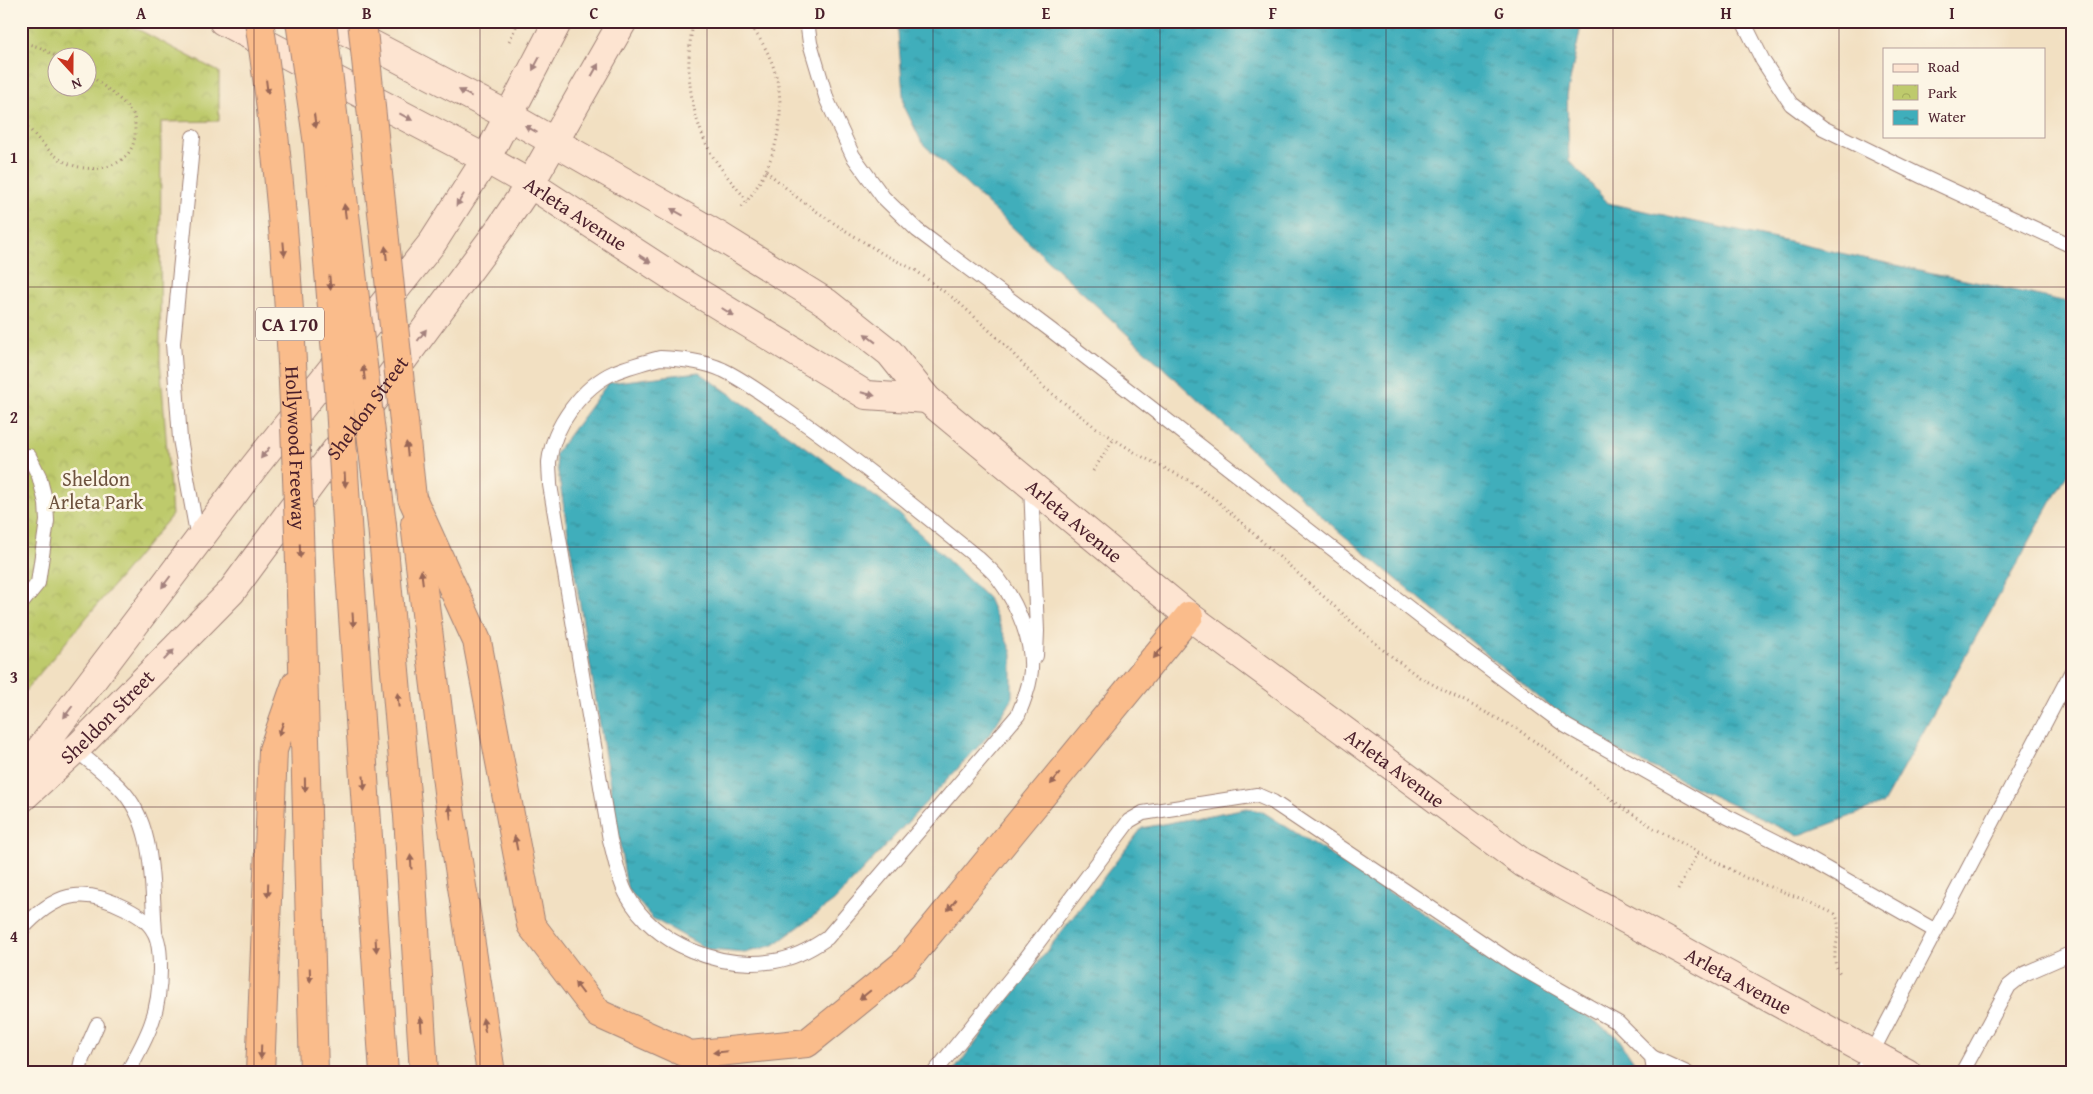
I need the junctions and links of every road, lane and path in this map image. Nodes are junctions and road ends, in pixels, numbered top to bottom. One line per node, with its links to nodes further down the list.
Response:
1 (223, 21): 22 (main road, Arleta Avenue, one-way to 22)
2 (259, 21): 37 (highway, Hollywood Freeway / CA 170, one-way to 37, bridge)
3 (300, 21): 57 (highway, one-way to 57, bridge)
4 (322, 21): 58 (highway, one-way to 4, bridge)
5 (327, 21): 18 (main road, Arleta Avenue, one-way to 5)
6 (362, 21): 33 (highway, one-way to 6, bridge)
7 (519, 21): 14 (path)
8 (558, 21): 18 (main road, Sheldon Street, one-way to 18)
9 (623, 21): 21 (main road, Sheldon Street, one-way to 9)
10 (694, 21): 25 (path)
11 (746, 21): 23 (path)
12 (807, 21): 46 (lane)
13 (1743, 21): 27 (lane)
14 (508, 41)
15 (21, 42): 16 (path)
16 (48, 52)
17 (98, 82): 19 (path)
18 (509, 116): 21 (main road, Arleta Avenue, one-way to 18); 22 (main road, Sheldon Street)
19 (21, 120)
20 (193, 137): 34 (lane)
21 (554, 142): 24 (main road, Sheldon Street); 28 (main road, Arleta Avenue, one-way to 21)
22 (486, 159): 24 (main road, Arleta Avenue); 34 (main road, Sheldon Street, one-way to 34)
23 (766, 171): 25 (path); 29 (path)
24 (530, 184): 28 (main road, Arleta Avenue, one-way to 28); 40 (main road, Sheldon Street, one-way to 24)
25 (747, 200): 26 (path)
26 (742, 207)
27 (2072, 246)
28 (927, 399): 32 (main road, Arleta Avenue)
29 (1113, 440): 31 (path); 43 (path)
30 (29, 456): 35 (lane)
31 (1093, 471)
32 (1031, 485): 36 (main road, Arleta Avenue); 39 (lane)
33 (412, 498): 36 (highway, one-way to 33); 59 (highway, one-way to 33)
34 (198, 540): 41 (main road, Sheldon Street, one-way to 41)
35 (21, 604)
36 (1189, 616): 52 (main road, Arleta Avenue)
37 (302, 666): 55 (highway, one-way to 55); 56 (highway, Hollywood Freeway, one-way to 56)
38 (2072, 671): 46 (lane)
39 (1031, 676): 39 (lane)
40 (75, 749): 42 (main road, Sheldon Street); 47 (lane)
41 (21, 777)
42 (21, 799)
43 (1698, 853): 44 (path); 49 (path)
44 (1678, 889)
45 (21, 930): 47 (lane)
46 (1934, 930): 52 (lane)
47 (154, 932): 54 (lane)
48 (2072, 953): 64 (lane)
49 (1840, 973)
50 (97, 1025): 53 (lane)
51 (1652, 1057): 60 (lane); 61 (lane); 62 (lane)
52 (1865, 1063): 63 (main road, Arleta Avenue)
53 (79, 1073)
54 (128, 1073)
55 (260, 1073)
56 (314, 1073)
57 (384, 1073)
58 (424, 1073)
59 (491, 1073)
60 (934, 1073)
61 (1654, 1073)
62 (1687, 1073)
63 (1906, 1073)
64 (1962, 1073)

